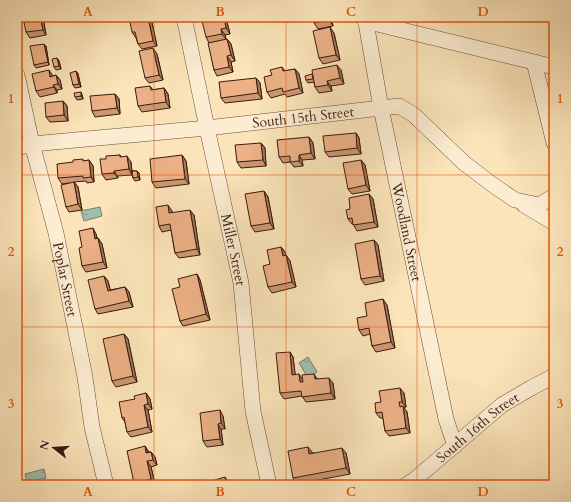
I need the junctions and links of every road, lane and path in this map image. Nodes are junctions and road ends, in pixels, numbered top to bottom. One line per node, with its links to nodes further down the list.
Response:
1 (184, 17): 7 (street, Miller Street)
2 (365, 19): 3 (street); 6 (street, Woodland Street)
3 (534, 62): 4 (street); 8 (street)
4 (554, 67)
5 (17, 75): 9 (street, Poplar Street)
6 (381, 108): 7 (street, South 15th Street); 12 (street, South 15th Street); 15 (street, Woodland Street)
7 (207, 128): 9 (street, South 15th Street); 17 (street, Miller Street)
8 (554, 140)
9 (32, 144): 10 (street, South 15th Street); 16 (street, Poplar Street)
10 (17, 148)
11 (554, 196): 12 (street, South 15th Street)
12 (515, 200): 13 (street)
13 (554, 223)
14 (554, 376): 15 (street, South 16th Street)
15 (455, 446): 18 (street, South 16th Street)
16 (106, 485)
17 (269, 485)
18 (406, 485)

